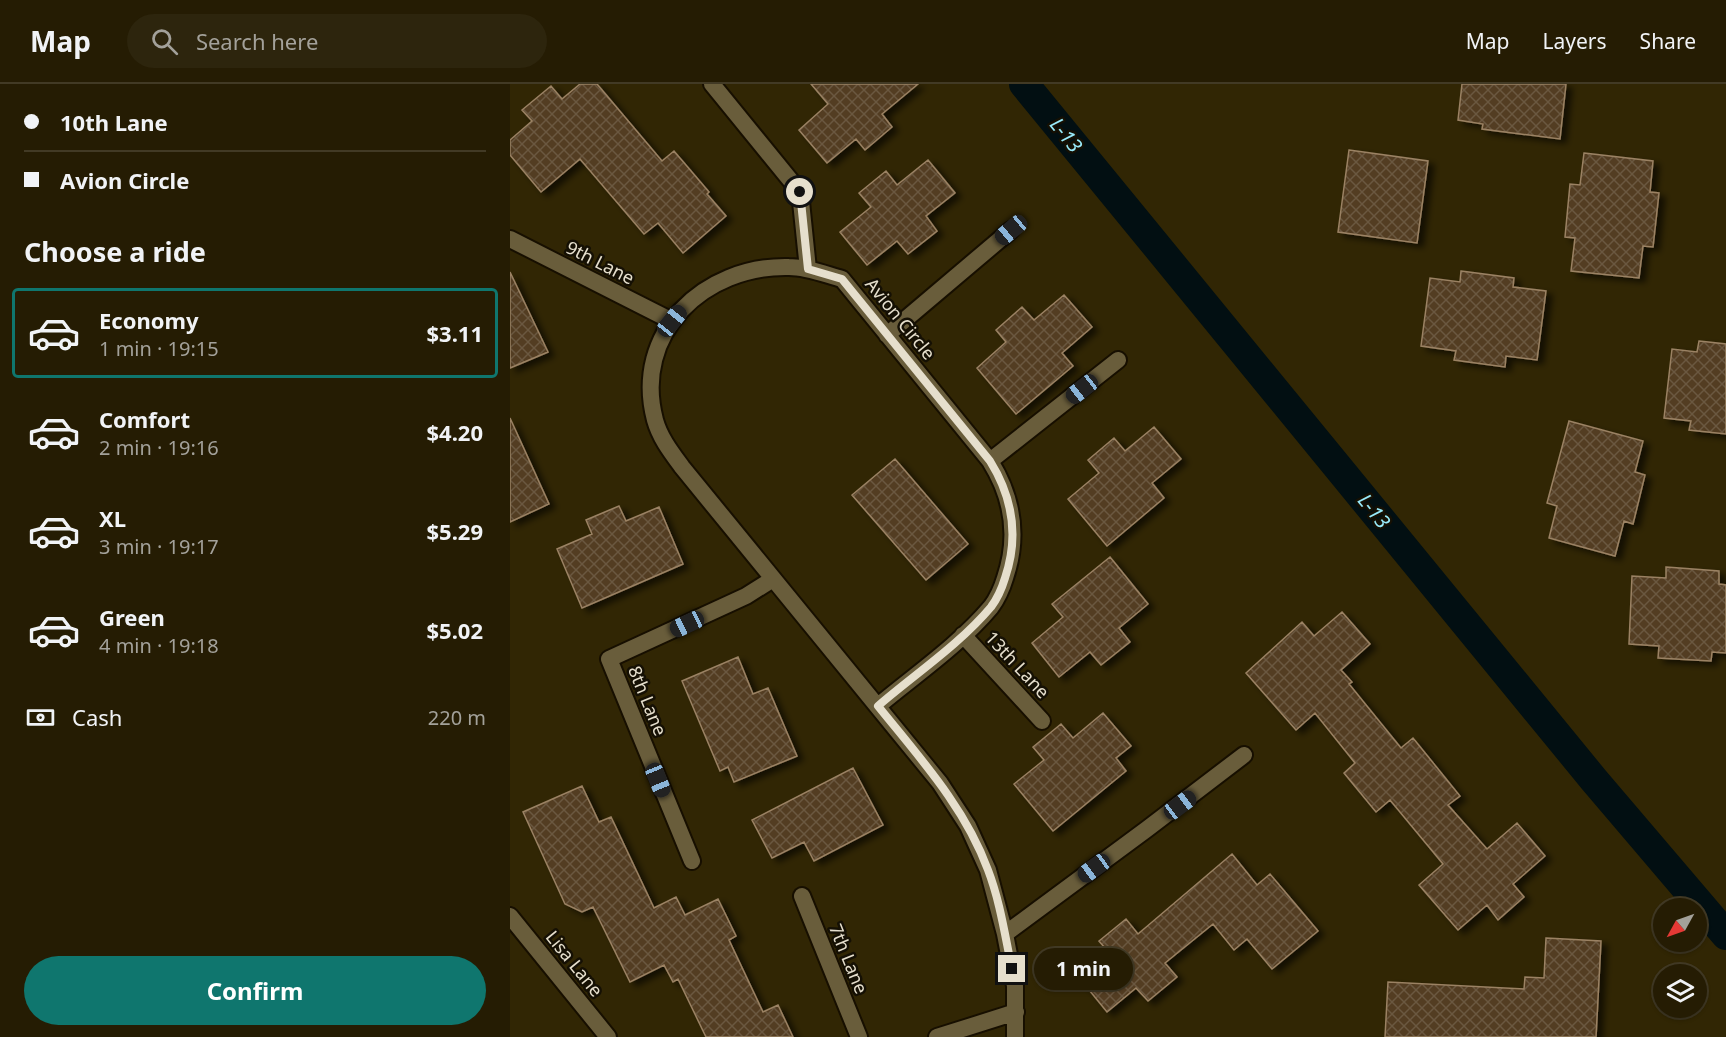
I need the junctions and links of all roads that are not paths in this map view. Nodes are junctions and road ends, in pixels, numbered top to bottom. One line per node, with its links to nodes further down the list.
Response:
1 (712, 84): 4 (street)
2 (1011, 230): 6 (street)
3 (510, 239): 5 (street, 9th Lane)
4 (808, 269): 5 (street, Avion Circle); 6 (street, Avion Circle)
5 (672, 321): 9 (street, Avion Circle)
6 (887, 335): 8 (street, Avion Circle)
7 (1118, 360): 8 (street)
8 (990, 461): 10 (street, Avion Circle)
9 (773, 579): 11 (street, Avion Circle); 14 (street, 8th Lane)
10 (963, 635): 11 (street, Avion Circle); 12 (street, 13th Lane)
11 (878, 706): 17 (street, Avion Circle)
12 (1042, 721)
13 (1244, 756): 17 (street)
14 (692, 861)
15 (802, 896): 20 (street, 7th Lane)
16 (510, 916): 19 (street, Lisa Lane)
17 (1005, 934): 18 (street, Avion Circle)
18 (1016, 1012): 21 (street); 22 (street, Avion Circle)
19 (608, 1037)
20 (859, 1037)
21 (937, 1037)
22 (1015, 1037)

